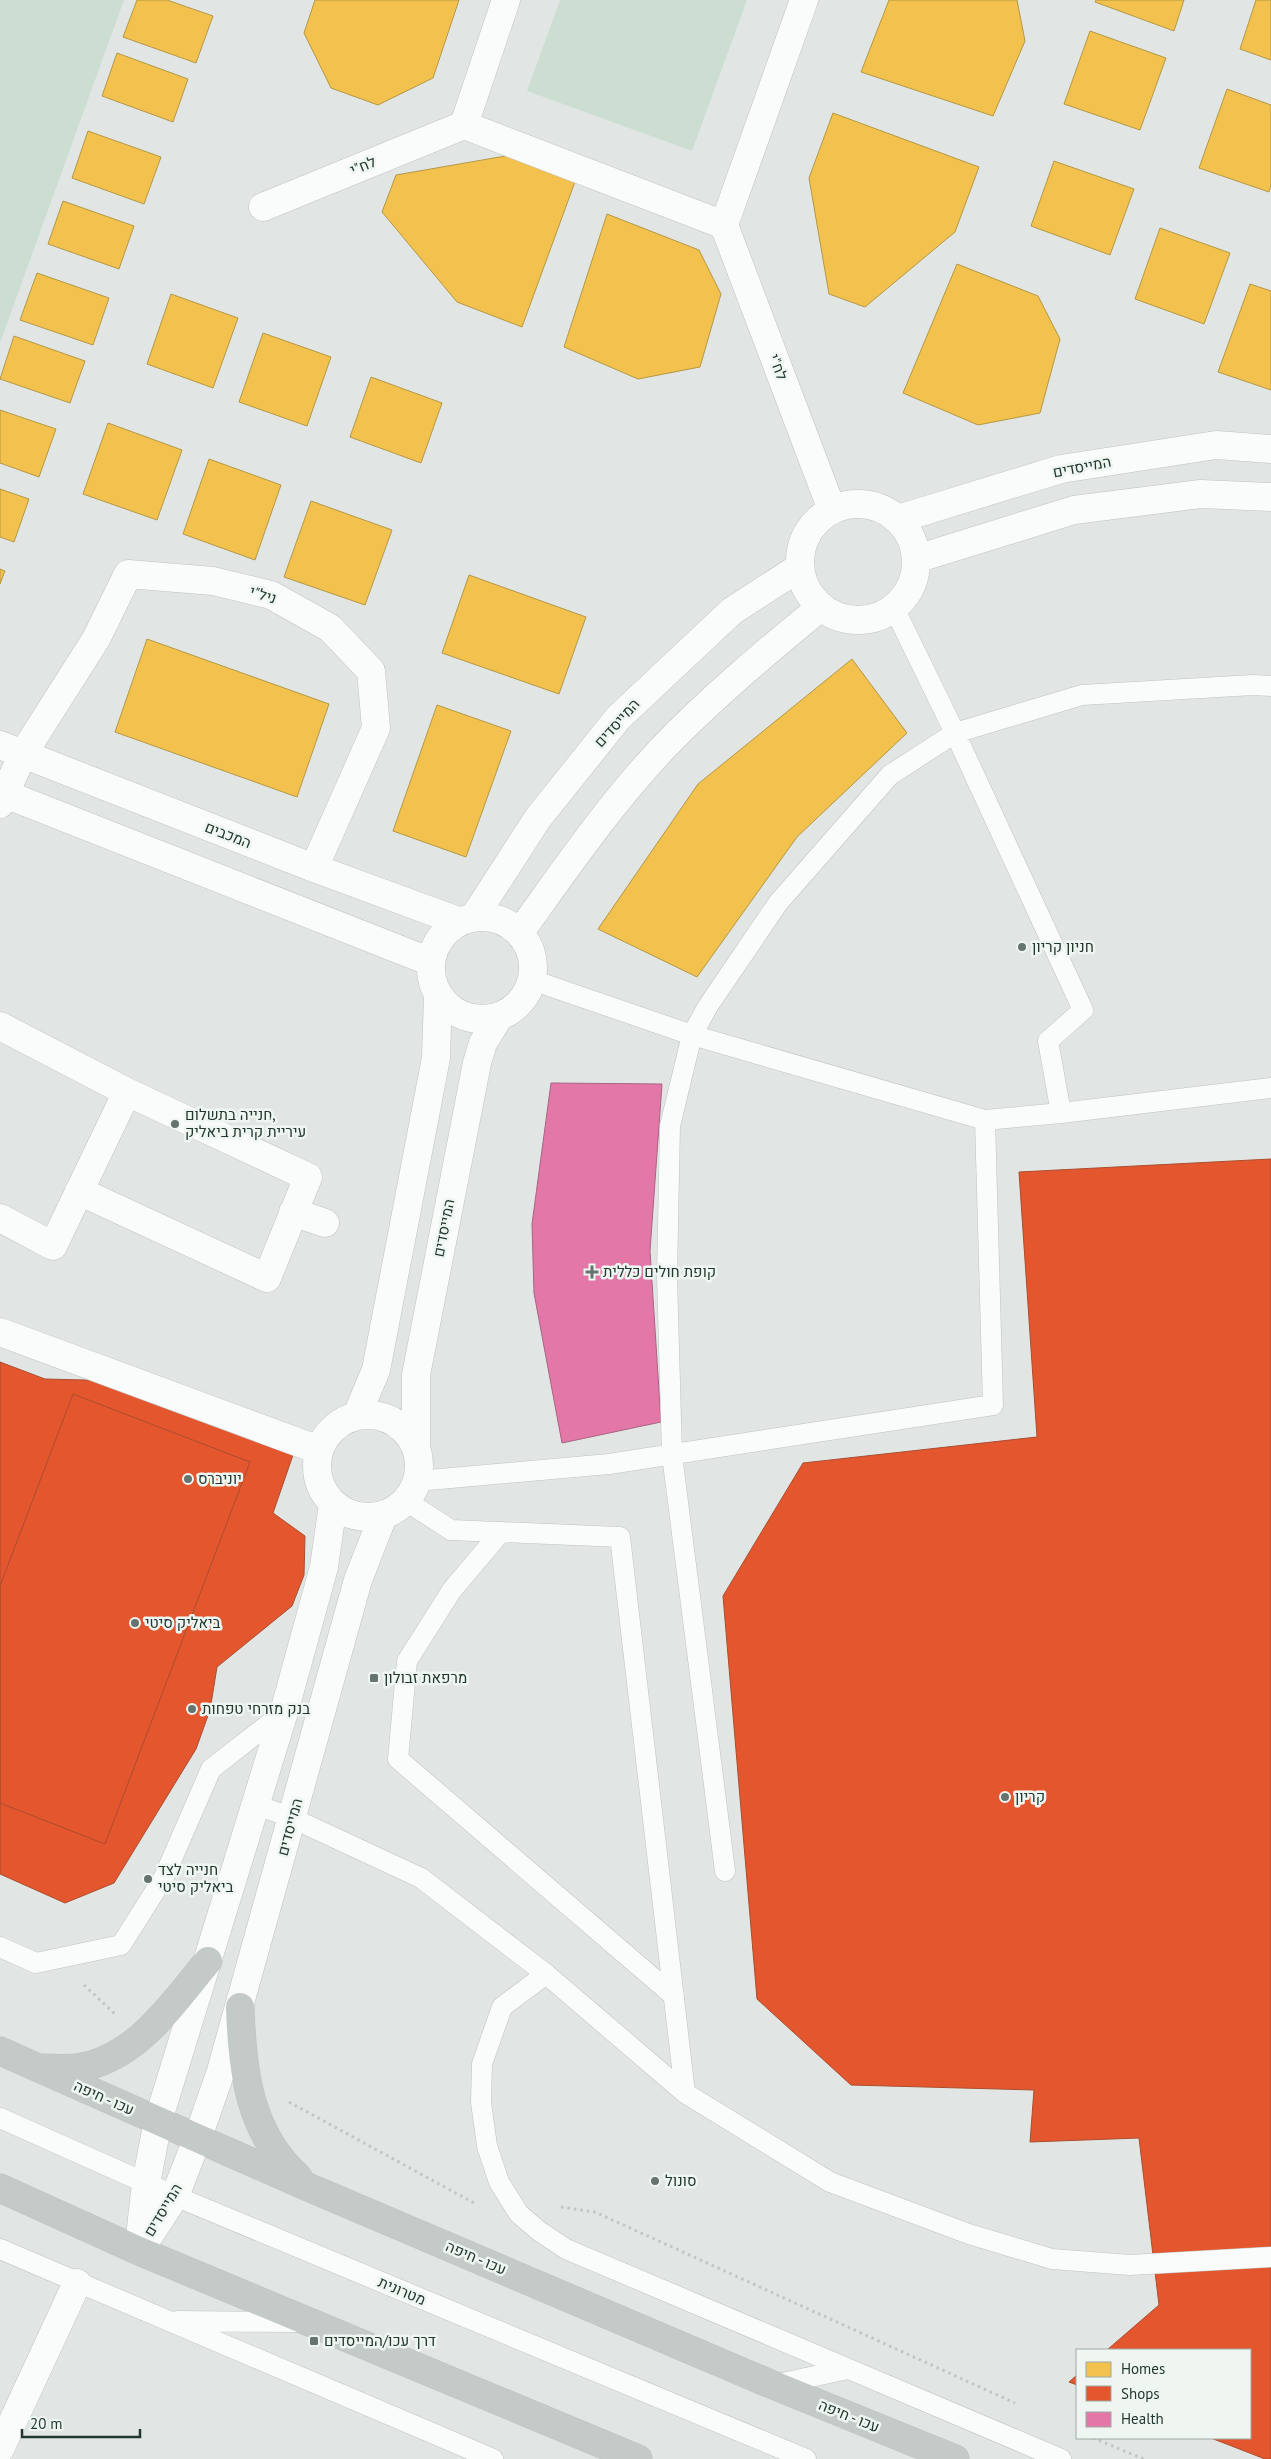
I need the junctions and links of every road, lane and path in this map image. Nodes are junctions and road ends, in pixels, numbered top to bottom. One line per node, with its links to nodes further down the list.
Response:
1 (506, 0): 3 (street)
2 (804, 0): 5 (street)
3 (464, 125): 4 (street, לח"י); 5 (street)
4 (263, 207)
5 (724, 225): 8 (street, לח"י)
6 (1271, 449): 9 (street, המייסדים)
7 (1271, 497): 10 (street)
8 (832, 510): 9 (street); 11 (street)
9 (898, 519): 10 (street)
10 (916, 559): 13 (street)
11 (800, 567): 12 (street); 19 (street, המייסדים)
12 (821, 607): 13 (street); 20 (street)
13 (894, 608): 15 (lane)
14 (1271, 686): 15 (lane)
15 (955, 733): 26 (lane); 29 (lane)
16 (11, 749): 17 (street); 18 (street, המכבים); 18 (street, ניל"י)
17 (1, 797): 21 (street)
18 (314, 868): 19 (street, המכבים)
19 (466, 919): 20 (street); 21 (street)
20 (520, 932): 22 (street)
21 (430, 962): 23 (street)
22 (532, 980): 24 (street); 26 (lane)
23 (438, 995): 24 (street); 36 (street)
24 (499, 1017): 37 (street, המייסדים)
25 (0, 1026): 28 (street)
26 (692, 1035): 30 (lane); 39 (lane)
27 (1271, 1088): 29 (lane)
28 (127, 1092): 31 (street); 32 (street)
29 (1061, 1113): 30 (lane)
30 (985, 1120): 39 (lane)
31 (79, 1190): 32 (street); 33 (street)
32 (293, 1212): 34 (street)
33 (0, 1218)
34 (325, 1224)
35 (0, 1332): 38 (street)
36 (357, 1415): 37 (street); 38 (street)
37 (416, 1446): 40 (street)
38 (319, 1450): 41 (street)
39 (672, 1455): 40 (lane); 47 (lane)
40 (412, 1491): 42 (street); 43 (lane)
41 (333, 1504): 42 (street); 44 (street, המייסדים)
42 (382, 1516): 46 (street, המייסדים)
43 (501, 1532): 51 (lane); 51 (lane)
44 (284, 1712): 45 (street, המייסדים); 48 (lane)
45 (257, 1805): 46 (lane); 49 (street, המייסדים)
46 (292, 1818): 50 (lane); 52 (street, המייסדים)
47 (724, 1871)
48 (0, 1947)
49 (208, 1961): 54 (highway); 57 (street, המייסדים)
50 (546, 1974): 55 (lane); 69 (lane)
51 (674, 1996): 55 (lane)
52 (240, 2007): 58 (street, המייסדים); 60 (highway)
53 (0, 2051): 54 (highway, עכו - חיפה)
54 (36, 2068): 57 (highway, עכו - חיפה)
55 (685, 2093): 65 (lane)
56 (0, 2118): 59 (lane, מטרונית)
57 (158, 2121): 58 (highway, עכו - חיפה); 59 (street, המייסדים)
58 (198, 2138): 60 (highway, עכו - חיפה); 62 (street, המייסדים)
59 (146, 2183): 62 (lane, מטרונית); 64 (street, המייסדים)
60 (308, 2187): 70 (highway, עכו - חיפה)
61 (0, 2188): 64 (highway)
62 (175, 2196): 64 (street, המייסדים); 75 (lane, מטרונית)
63 (0, 2249): 66 (lane)
64 (138, 2250): 68 (highway)
65 (1271, 2257)
66 (78, 2283): 67 (lane); 72 (street)
67 (168, 2321): 68 (lane); 73 (lane)
68 (310, 2322): 74 (highway)
69 (848, 2370): 70 (lane); 77 (lane)
70 (774, 2385): 76 (highway, עכו - חיפה)
71 (1095, 2439): 78 (path)
72 (0, 2449)
73 (492, 2459)
74 (638, 2459)
75 (806, 2459)
76 (955, 2459)
77 (1061, 2459)
78 (1144, 2459)

